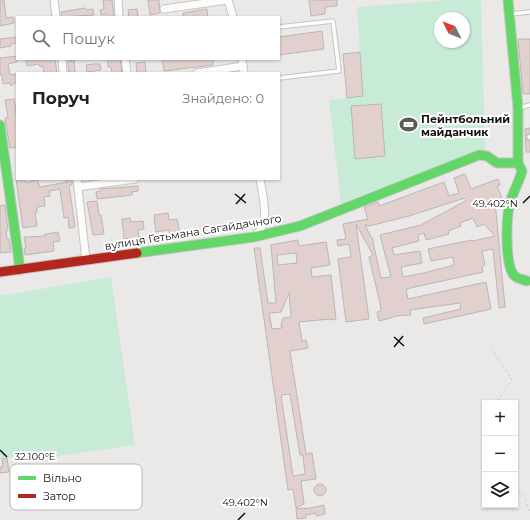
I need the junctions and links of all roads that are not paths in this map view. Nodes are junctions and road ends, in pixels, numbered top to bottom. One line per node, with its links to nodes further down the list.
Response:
1 (54, 0): 8 (street)
2 (118, 0): 9 (street)
3 (227, 0): 5 (street); 10 (street)
4 (508, 0): 7 (street)
5 (164, 9)
6 (530, 12): 7 (lane)
7 (510, 14): 20 (street)
8 (56, 16)
9 (119, 16)
10 (233, 16)
11 (280, 28): 18 (lane)
12 (62, 60): 15 (street)
13 (125, 60): 16 (street)
14 (243, 66): 17 (street)
15 (64, 72)
16 (127, 72)
17 (204, 72)
18 (280, 78)
19 (530, 105): 20 (lane)
20 (518, 108): 23 (street)
21 (0, 125): 22 (street)
22 (1, 138): 30 (street)
23 (522, 168): 28 (street, вулиця Гетьмана Сагайдачного); 32 (street)
24 (77, 180): 27 (street)
25 (128, 180): 27 (street)
26 (260, 180): 28 (street)
27 (78, 187): 29 (street)
28 (254, 237): 29 (street, вулиця Гетьмана Сагайдачного)
29 (86, 260): 30 (street, вулиця Гетьмана Сагайдачного)
30 (19, 270): 31 (street, вулиця Гетьмана Сагайдачного)
31 (0, 272)
32 (528, 281)

